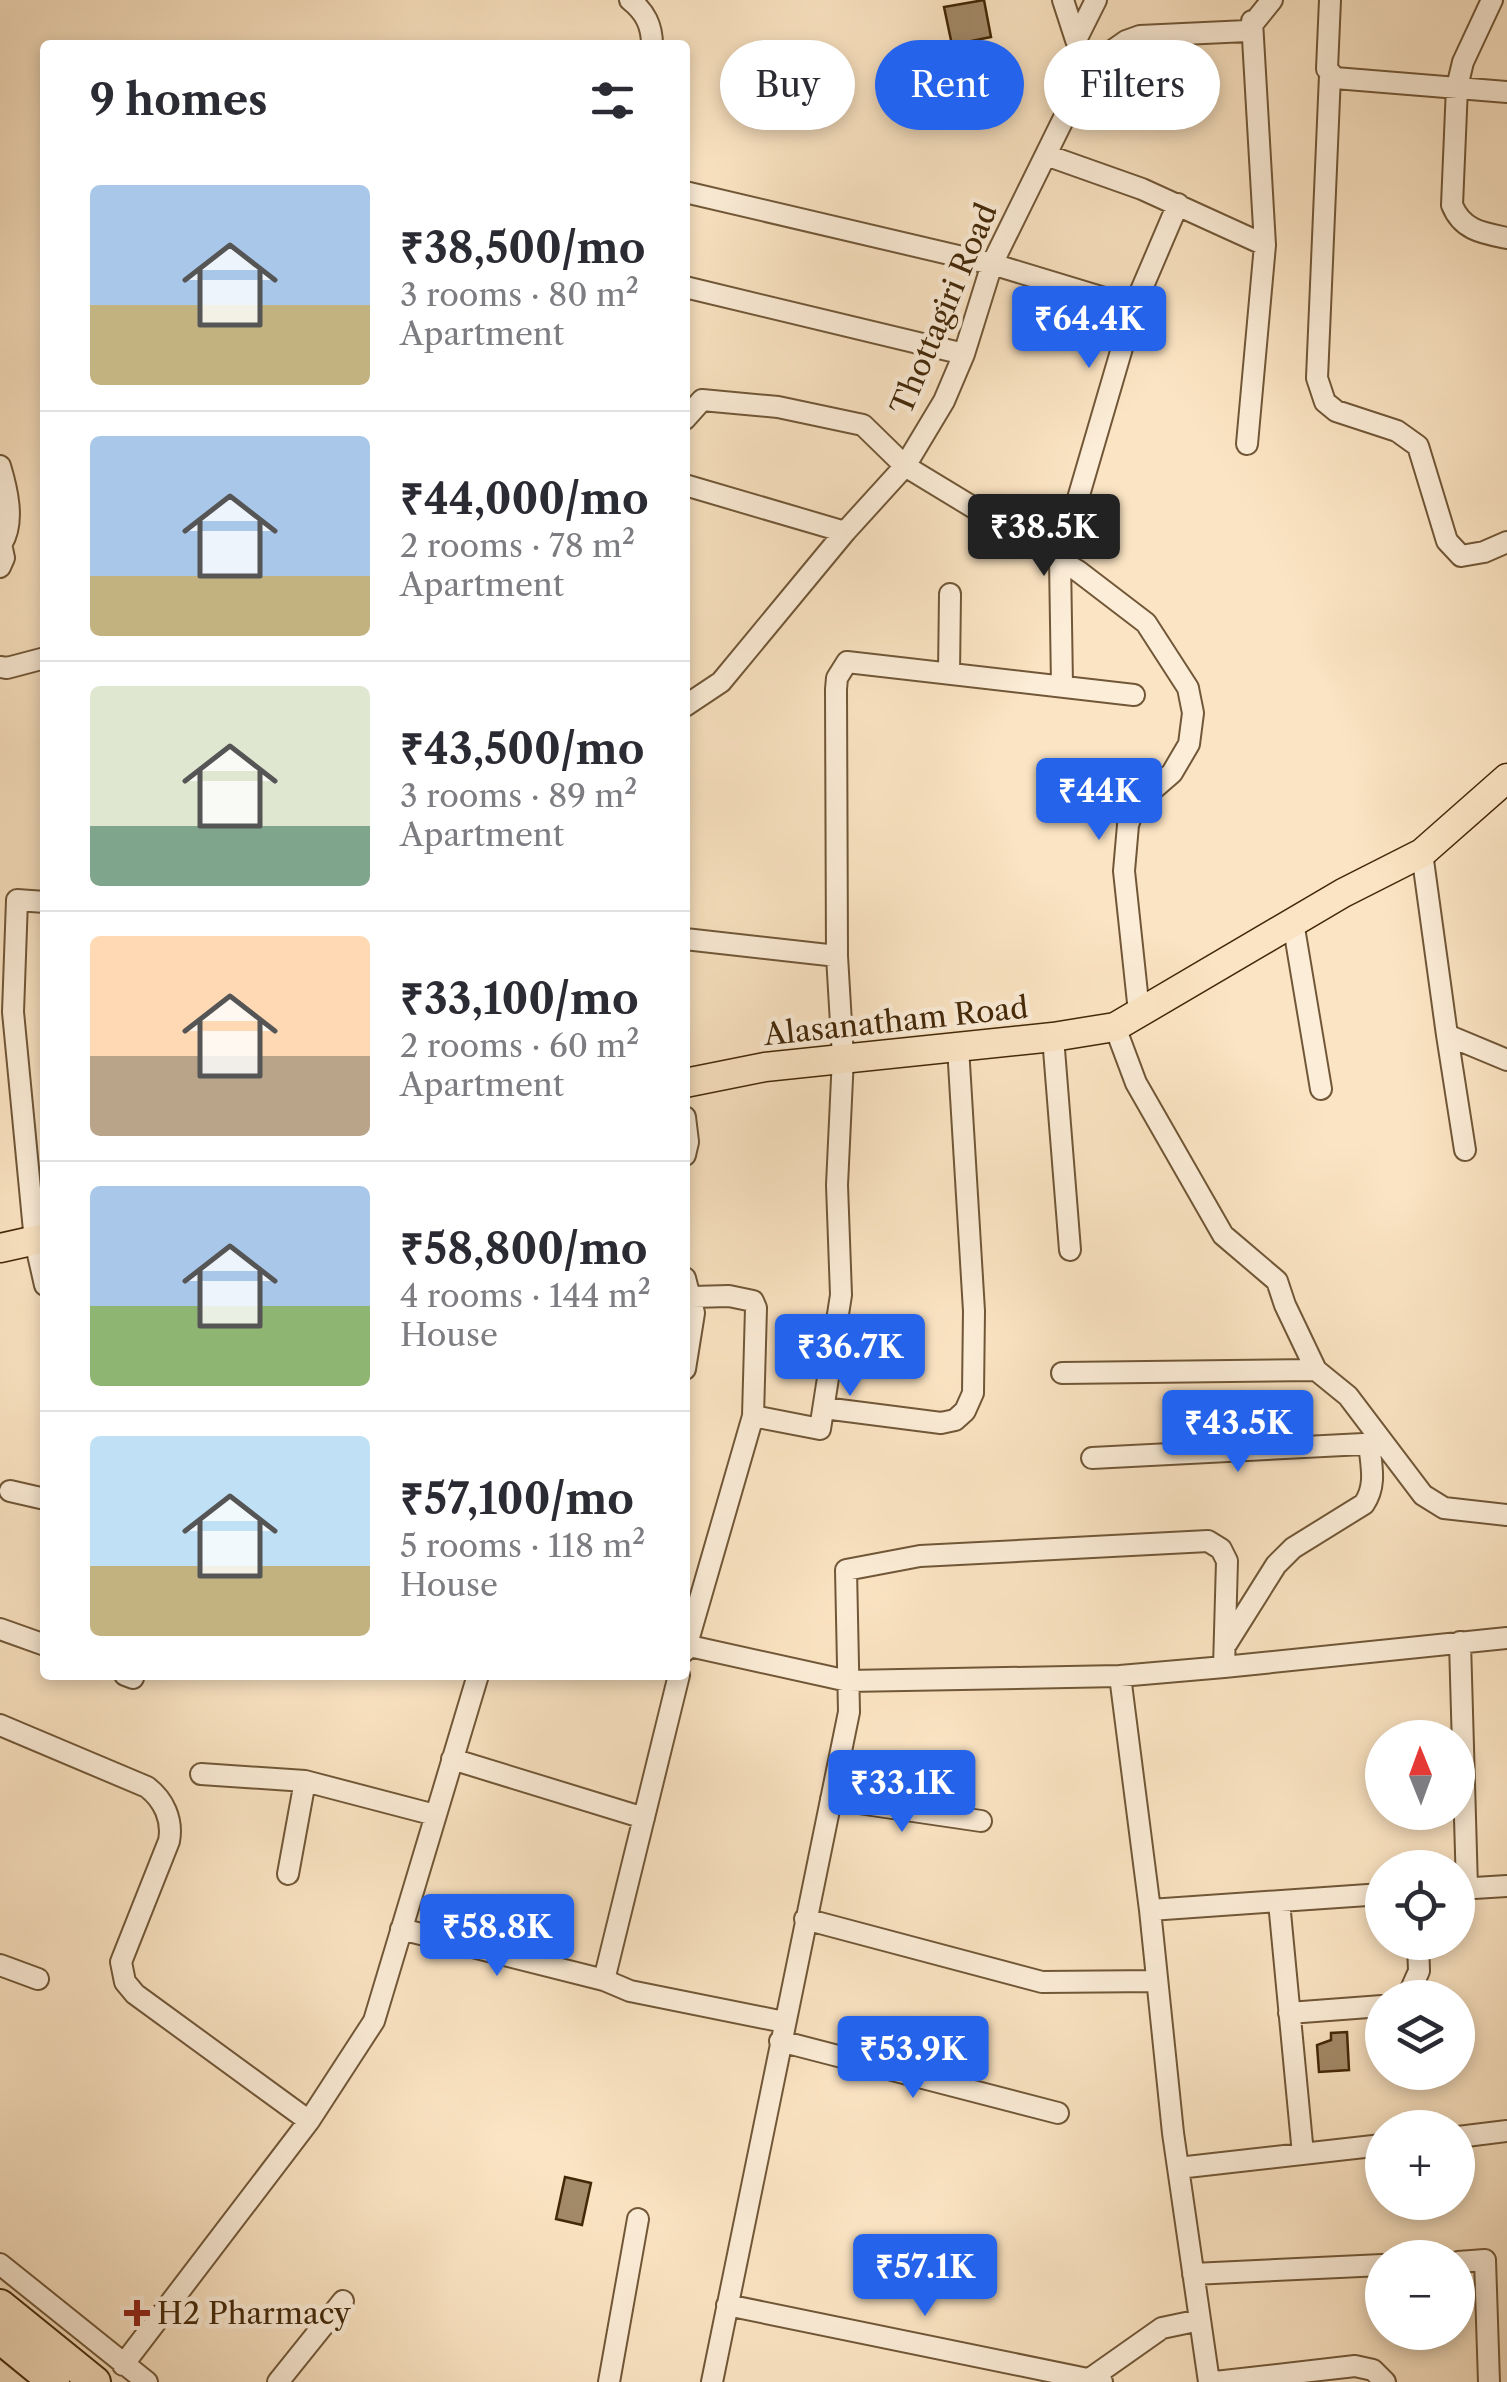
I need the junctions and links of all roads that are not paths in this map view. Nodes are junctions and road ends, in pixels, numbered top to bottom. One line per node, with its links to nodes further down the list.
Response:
1 (630, 0): 8 (street)
2 (1063, 0): 9 (street)
3 (1096, 0): 9 (street)
4 (1272, 0): 7 (street)
5 (1330, 0): 11 (street)
6 (1492, 0): 12 (street)
7 (1252, 21): 10 (street, Thottagiri Road); 19 (street)
8 (652, 40)
9 (1076, 40)
10 (1126, 40)
11 (1330, 75): 12 (street); 31 (street)
12 (1456, 87): 13 (street); 18 (street)
13 (1507, 92)
14 (1058, 130): 15 (street, Thottagiri Road)
15 (1046, 155): 17 (street); 20 (street, Thottagiri Road)
16 (690, 193): 20 (street)
17 (1178, 204): 19 (street); 22 (street)
18 (1507, 238)
19 (1265, 244): 25 (street)
20 (992, 264): 22 (street); 23 (street, Thottagiri Road)
21 (690, 288): 23 (street)
22 (1134, 306): 32 (street)
23 (964, 354): 27 (street, Thottagiri Road)
24 (690, 413): 27 (street)
25 (1247, 444)
26 (0, 466): 30 (street)
27 (906, 466): 29 (street, Thottagiri Road); 32 (street)
28 (690, 487): 29 (street)
29 (845, 532): 40 (street, Thottagiri Road)
30 (1, 541): 33 (street)
31 (1507, 542)
32 (1060, 560): 38 (street); 47 (street)
33 (0, 567)
34 (950, 594): 37 (street)
35 (40, 659): 36 (street)
36 (0, 667)
37 (949, 672): 38 (street); 46 (street)
38 (1062, 685): 39 (street)
39 (1134, 695)
40 (690, 703)
41 (1507, 778): 42 (main road)
42 (1422, 853): 44 (main road); 48 (street)
43 (40, 902): 56 (street)
44 (1293, 922): 47 (main road); 54 (street)
45 (690, 940): 46 (street)
46 (837, 956): 51 (street)
47 (1127, 1019): 49 (main road, Alasanatham Road); 62 (street)
48 (1447, 1035): 52 (street); 55 (street)
49 (1053, 1037): 50 (main road, Alasanatham Road); 58 (street)
50 (958, 1046): 51 (main road, Alasanatham Road); 64 (street)
51 (843, 1057): 53 (main road, Alasanatham Road); 64 (street)
52 (1507, 1060)
53 (690, 1082)
54 (1322, 1090)
55 (1465, 1150)
56 (40, 1240): 57 (main road)
57 (0, 1248)
58 (1070, 1250)
59 (690, 1288): 65 (street)
60 (690, 1293): 61 (street)
61 (690, 1338)
62 (1316, 1370): 63 (street); 66 (street)
63 (1062, 1373)
64 (824, 1408): 65 (street)
65 (753, 1416): 72 (street)
66 (1376, 1443): 67 (street); 70 (street); 77 (street)
67 (1092, 1458)
68 (10, 1491): 69 (street)
69 (40, 1497)
70 (1507, 1515)
71 (0, 1628): 75 (street)
72 (690, 1631)
73 (1507, 1638): 74 (street)
74 (1460, 1642): 77 (street); 90 (street)
75 (40, 1643)
76 (690, 1649): 81 (street)
77 (1224, 1658): 78 (street); 81 (street)
78 (1120, 1676): 81 (street); 96 (street)
79 (470, 1680): 83 (street)
80 (678, 1680): 88 (street)
81 (848, 1681): 86 (street)
82 (0, 1725): 107 (street)
83 (452, 1760): 87 (street); 88 (street)
84 (202, 1774): 85 (street)
85 (304, 1781): 87 (street); 91 (street)
86 (831, 1799): 89 (street); 97 (street)
87 (436, 1815): 98 (street)
88 (644, 1818): 101 (street)
89 (981, 1822)
90 (1462, 1850)
91 (288, 1874)
92 (1507, 1886): 93 (street)
93 (1475, 1887)
94 (1365, 1895): 95 (street)
95 (1279, 1902): 96 (street); 104 (street)
96 (1150, 1910): 102 (street)
97 (804, 1920): 102 (street); 105 (street)
98 (401, 1929): 101 (street); 107 (street)
99 (0, 1965): 100 (street)
100 (38, 1979)
101 (604, 1980): 105 (street)
102 (1157, 1981): 112 (street)
103 (1365, 2007): 104 (street)
104 (1290, 2013): 111 (street)
105 (782, 2032): 106 (street); 120 (street)
106 (1058, 2113)
107 (309, 2121): 123 (street)
108 (1507, 2131): 109 (street)
109 (1475, 2135)
110 (1365, 2147): 111 (street)
111 (1302, 2154): 112 (street)
112 (1178, 2168): 117 (street)
113 (638, 2219): 129 (street)
114 (1475, 2261): 133 (street)
115 (0, 2264): 123 (street)
116 (1365, 2266): 117 (street)
117 (1193, 2274): 121 (street)
118 (343, 2301): 128 (street)
119 (0, 2305): 126 (highway)
120 (728, 2305): 124 (street); 130 (street)
121 (1200, 2320): 124 (street); 131 (street)
122 (0, 2338): 125 (highway)
123 (124, 2364): 127 (street)
124 (1096, 2380)
125 (54, 2382)
126 (95, 2382)
127 (147, 2382)
128 (278, 2382)
129 (608, 2382)
130 (712, 2382)
131 (1212, 2382): 132 (street)
132 (1384, 2382)
133 (1489, 2382)

